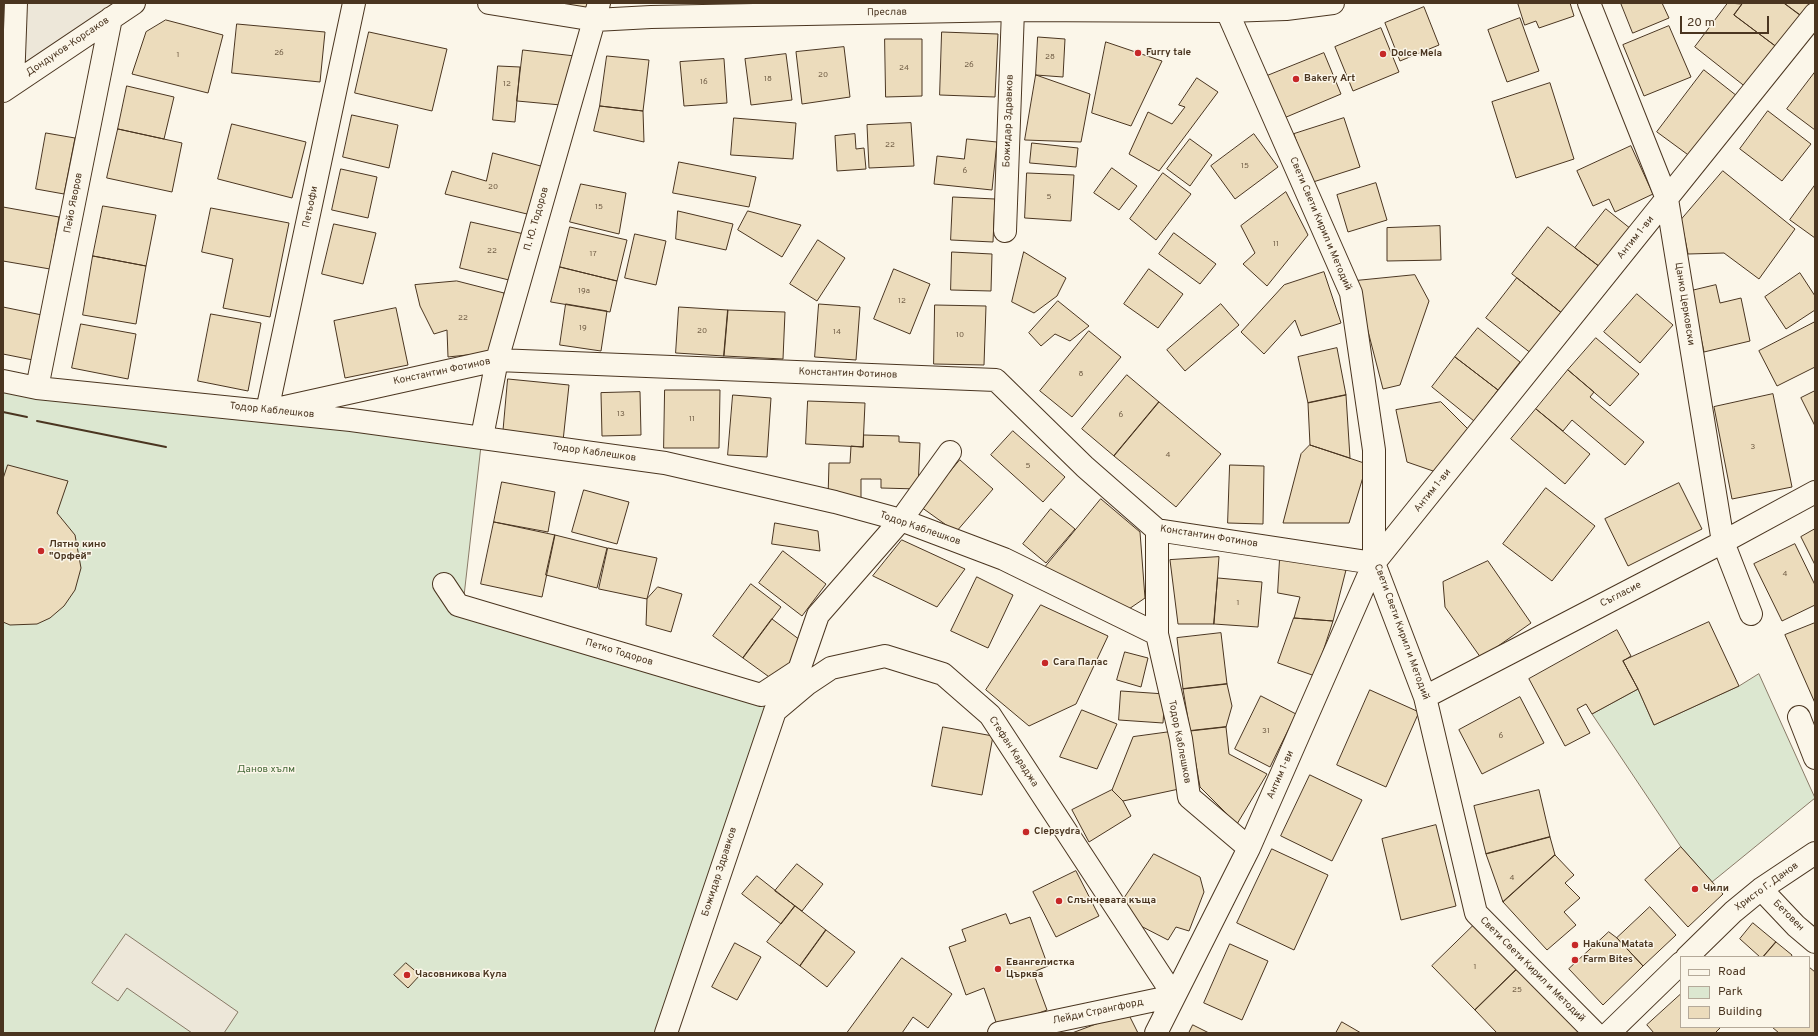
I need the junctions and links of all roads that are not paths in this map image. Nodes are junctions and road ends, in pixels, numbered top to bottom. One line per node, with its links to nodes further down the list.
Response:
1 (16, 3): 13 (street)
2 (134, 3): 12 (street, Дондуков-Корсаков)
3 (354, 3): 19 (street, Петьофи)
4 (489, 3): 9 (street, Преслав)
5 (1333, 3): 10 (street, Преслав)
6 (1589, 3): 14 (street, Цанко Церковски)
7 (656, 10): 8 (street, Преслав); 9 (street, Преслав)
8 (1013, 10): 10 (street, Преслав); 15 (street, Божидар Здравков)
9 (597, 11): 16 (street, П. Ю. Тодоров)
10 (1227, 11): 26 (street, Свети Свети Кирил и Методий)
11 (1815, 14): 14 (street, Антим 1-ви)
12 (111, 18): 13 (street, Дондуков-Корсаков); 18 (street, Пейо Яворов)
13 (8, 87)
14 (1667, 199): 25 (street, Цанко Церковски); 26 (street, Антим 1-ви)
15 (1005, 231)
16 (497, 360): 19 (street, Константин Фотинов); 20 (street, П. Ю. Тодоров); 24 (street, Константин Фотинов)
17 (3, 381): 18 (street, Тодор Каблешков)
18 (37, 388): 19 (street, Тодор Каблешков)
19 (267, 411): 20 (street, Тодор Каблешков)
20 (482, 437): 23 (street, Тодор Каблешков)
21 (950, 452): 23 (street)
22 (1815, 492): 25 (street, Съгласие)
23 (901, 520): 27 (street, Петко Тодоров); 29 (street, Тодор Каблешков)
24 (1157, 530): 26 (street, Константин Фотинов); 29 (street, Тодор Каблешков)
25 (1723, 542): 28 (street, Цанко Церковски); 30 (street, Съгласие)
26 (1374, 563): 30 (street, Свети Свети Кирил и Методий); 34 (street, Антим 1-ви)
27 (444, 584)
28 (1752, 614)
29 (1157, 634): 34 (street, Тодор Каблешков)
30 (1425, 697): 44 (street, Свети Свети Кирил и Методий)
31 (775, 711): 40 (street, Стефан Караджа); 41 (street, Божидар Здравков)
32 (1799, 717): 33 (street)
33 (1815, 758)
34 (1249, 848): 40 (street, Антим 1-ви)
35 (1815, 853): 36 (street, Христо Г. Данов)
36 (1761, 889): 37 (street, Бетовен); 38 (street, Христо Г. Данов)
37 (1815, 942)
38 (1688, 956)
39 (1680, 964): 45 (street)
40 (1174, 996): 42 (street, Лейди Странгфорд); 43 (street, Антим 1-ви)
41 (666, 1033)
42 (998, 1033)
43 (1156, 1033)
44 (1595, 1033)
45 (1609, 1033)

